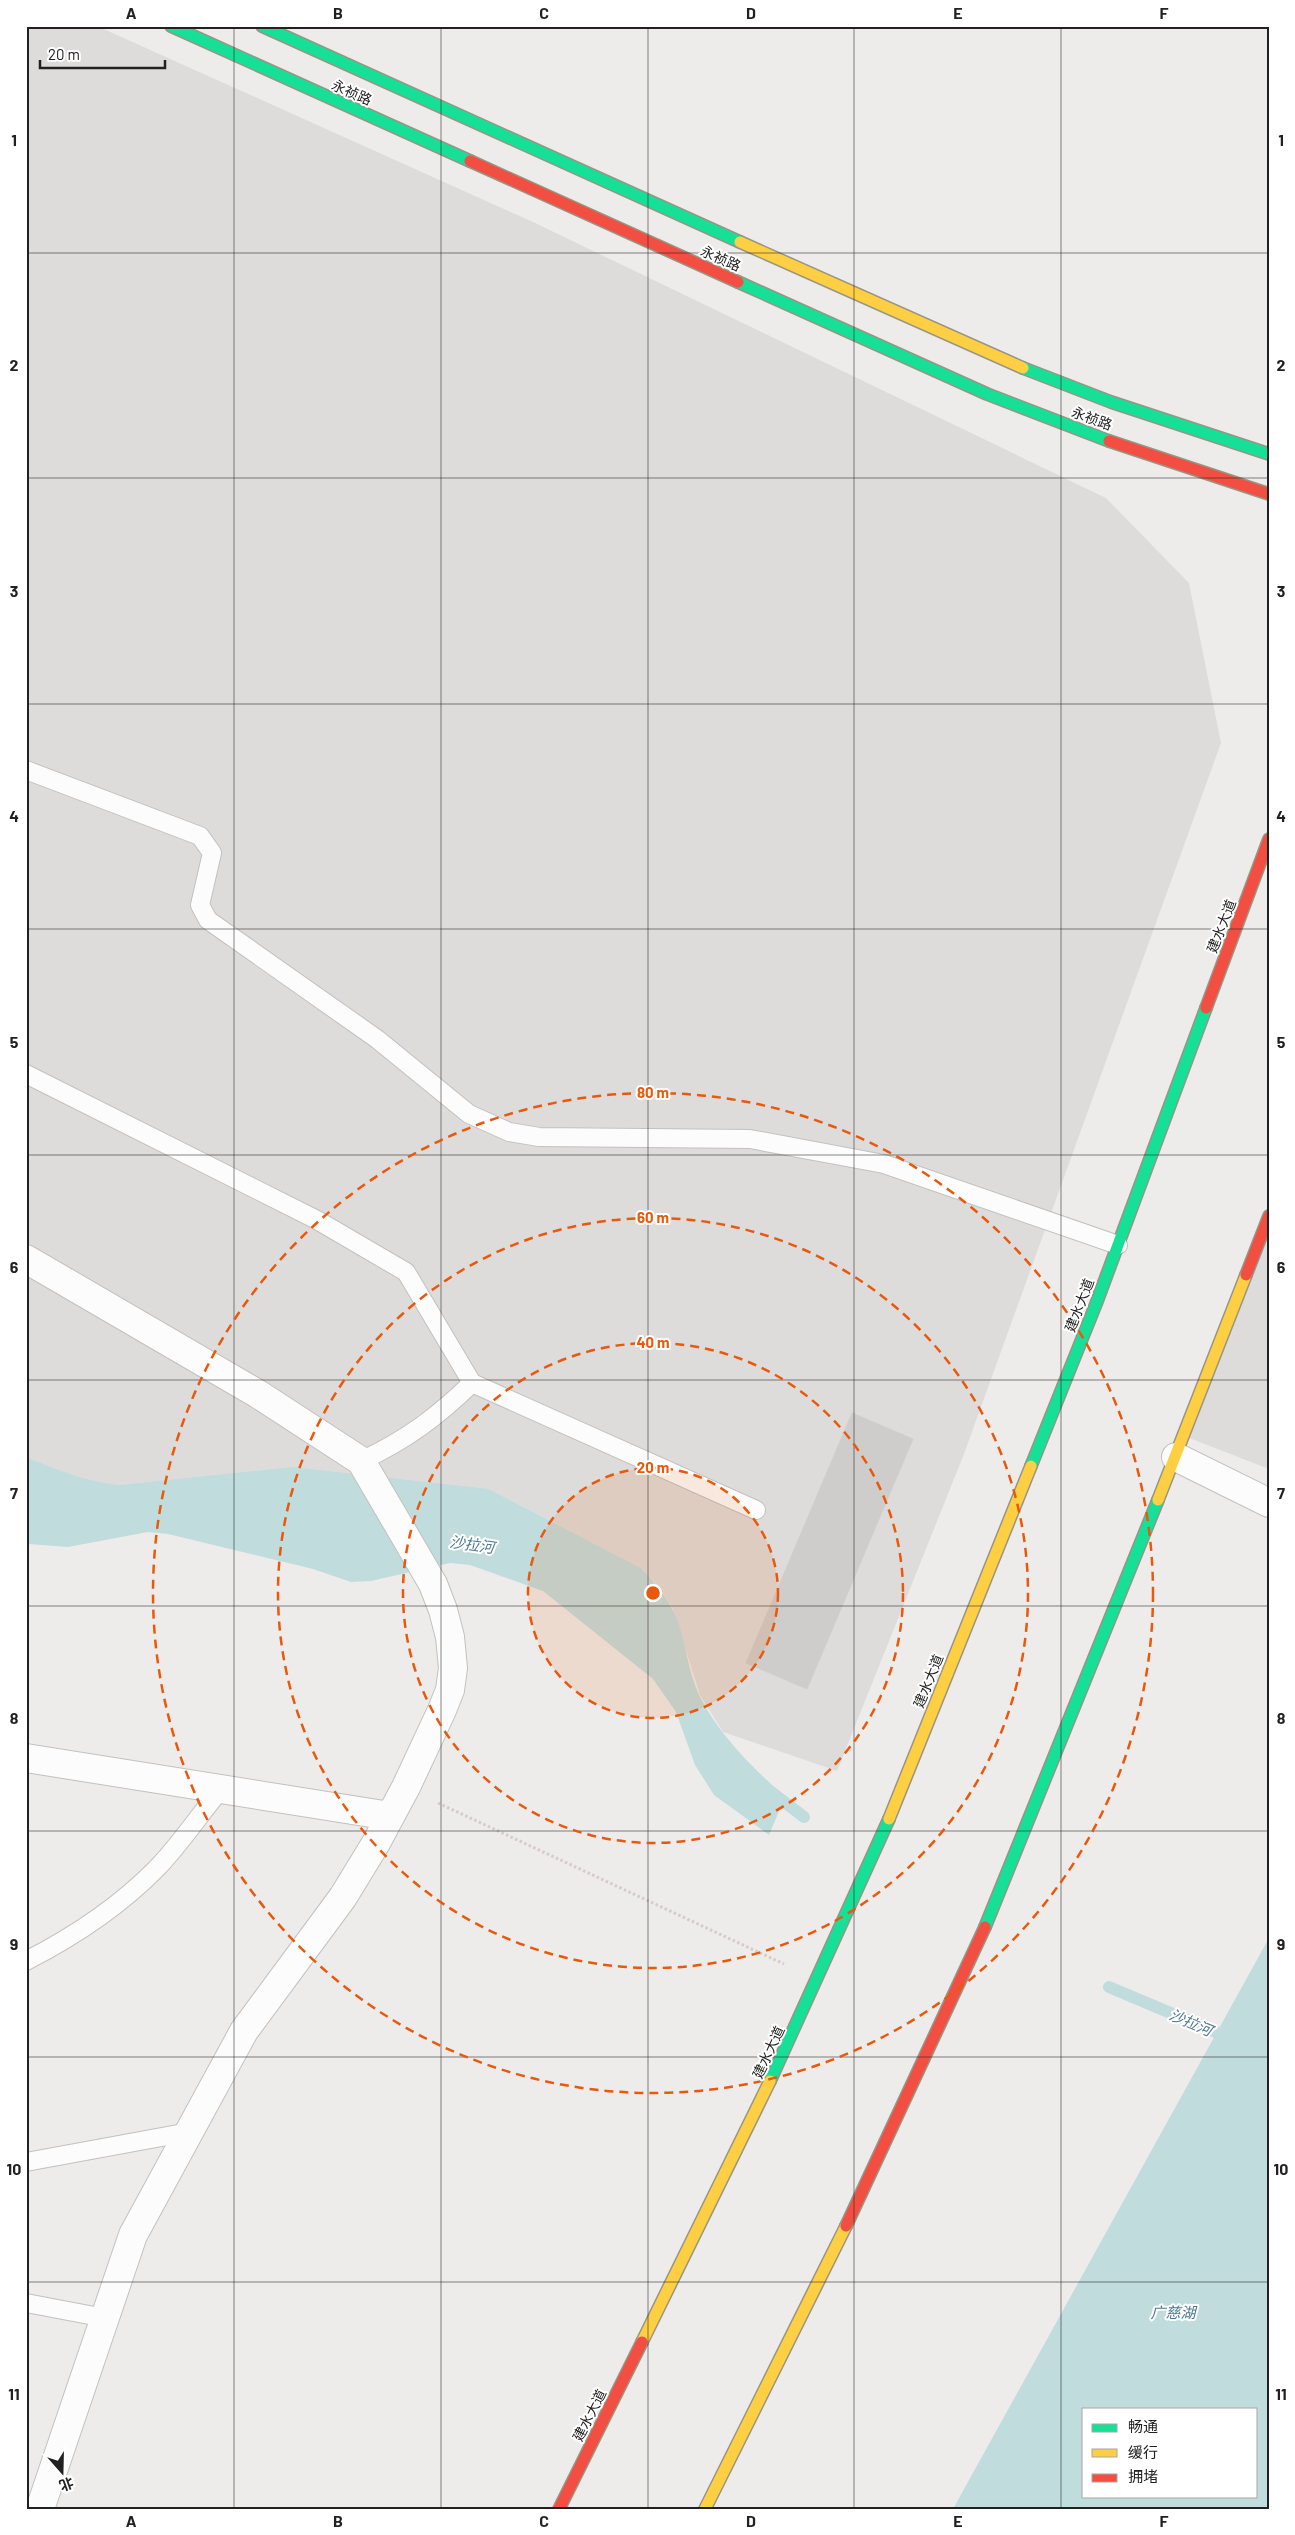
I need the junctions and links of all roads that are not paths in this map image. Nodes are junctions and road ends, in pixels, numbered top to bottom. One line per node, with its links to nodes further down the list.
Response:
1 (171, 26): 4 (main road, 永祯路)
2 (262, 26): 3 (main road, 永祯路)
3 (1269, 454)
4 (1269, 494)
5 (26, 770): 9 (lane)
6 (1269, 840): 9 (main road, 建水大道)
7 (26, 1074): 11 (lane)
8 (1269, 1216): 12 (main road)
9 (1118, 1245): 25 (main road, 建水大道)
10 (26, 1259): 13 (street)
11 (472, 1383): 13 (lane); 15 (lane)
12 (1176, 1457): 14 (street); 26 (main road)
13 (361, 1461): 18 (street)
14 (1269, 1503)
15 (756, 1510)
16 (26, 1758): 17 (street)
17 (221, 1789): 18 (street); 19 (lane)
18 (390, 1816): 20 (street)
19 (26, 1961)
20 (189, 2132): 21 (lane); 23 (street)
21 (26, 2162)
22 (26, 2303): 23 (lane)
23 (105, 2318): 24 (street)
24 (40, 2509)
25 (559, 2509)
26 (705, 2509)

